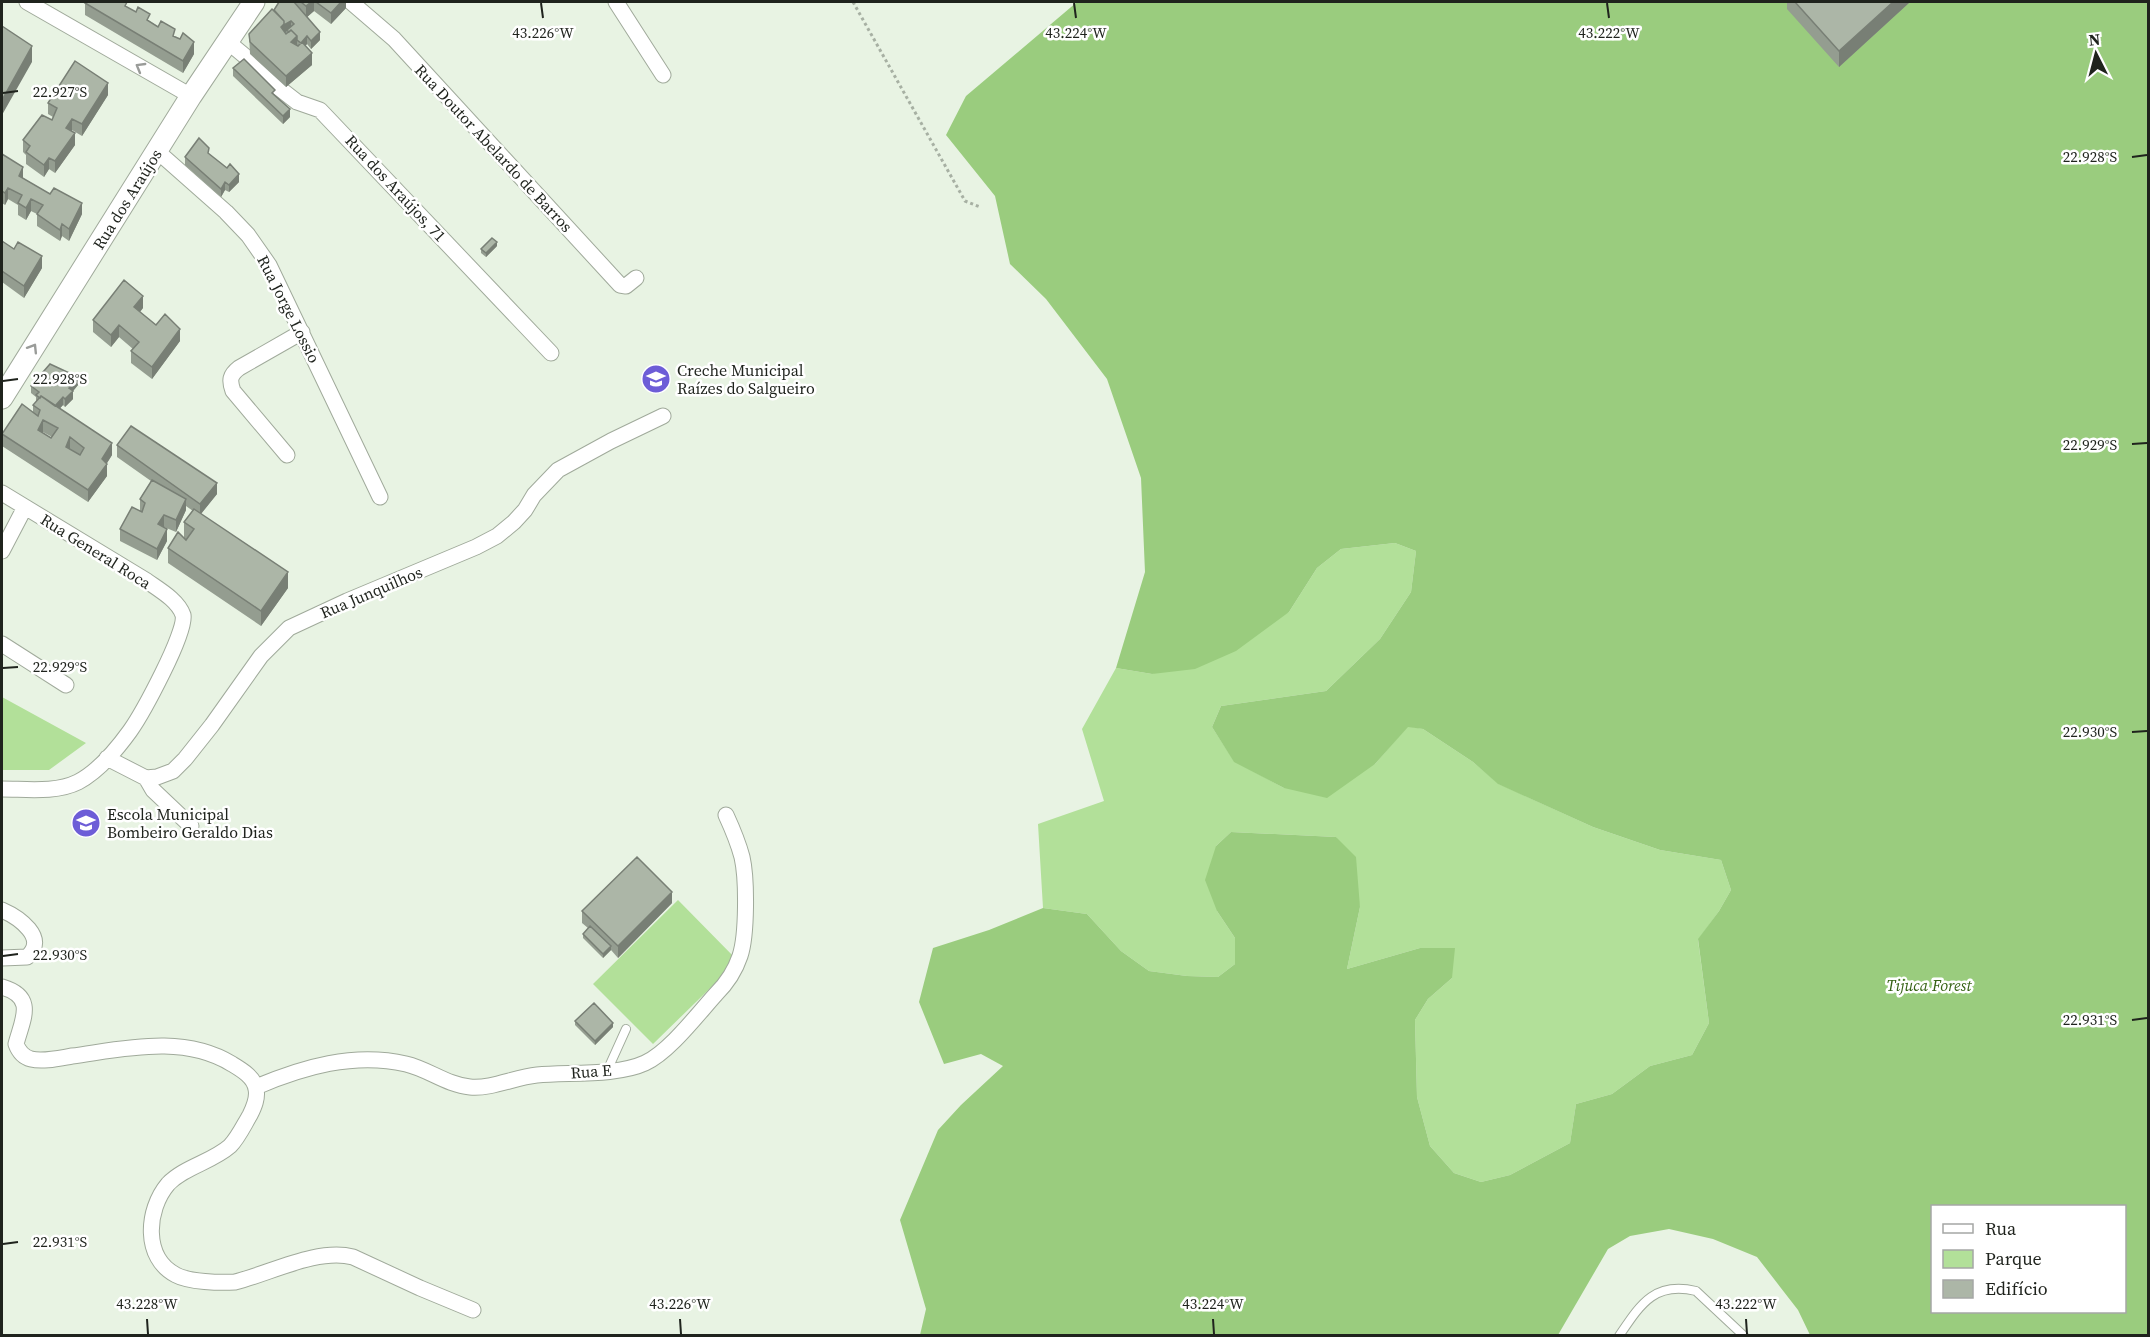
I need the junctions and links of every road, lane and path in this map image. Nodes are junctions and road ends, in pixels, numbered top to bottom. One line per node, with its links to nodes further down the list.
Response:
1 (27, 2): 8 (street, one-way to 1)
2 (254, 2): 6 (street, Rua dos Araújos)
3 (351, 2): 11 (street, Rua Doutor Abelardo de Barros)
4 (853, 2): 10 (path)
5 (621, 3): 7 (street)
6 (228, 42): 8 (street, Rua dos Araújos); 13 (street, Rua dos Araújos, 71)
7 (663, 75)
8 (191, 96): 9 (street, Rua dos Araújos)
9 (157, 151): 12 (street, Rua Jorge Lossio); 14 (street, Rua dos Araújos, one-way to 9)
10 (980, 207)
11 (636, 278)
12 (302, 332): 16 (street); 18 (street, Rua Jorge Lossio)
13 (551, 352)
14 (2, 398)
15 (663, 416): 24 (street, Rua Junquilhos)
16 (287, 455)
17 (2, 493): 19 (street, Rua General Roca)
18 (380, 496)
19 (25, 507): 20 (street); 23 (street, Rua General Roca)
20 (2, 551)
21 (2, 644): 22 (street)
22 (66, 685)
23 (107, 758): 24 (street); 25 (street)
24 (146, 778): 27 (street)
25 (2, 789)
26 (726, 815): 32 (street, Rua E)
27 (191, 826)
28 (2, 910): 29 (street)
29 (2, 958)
30 (2, 987): 33 (street)
31 (626, 1029): 32 (lane)
32 (607, 1071): 33 (street, Rua E)
33 (256, 1087): 34 (street)
34 (473, 1310)
35 (1619, 1335): 36 (lane)
36 (1744, 1335)

